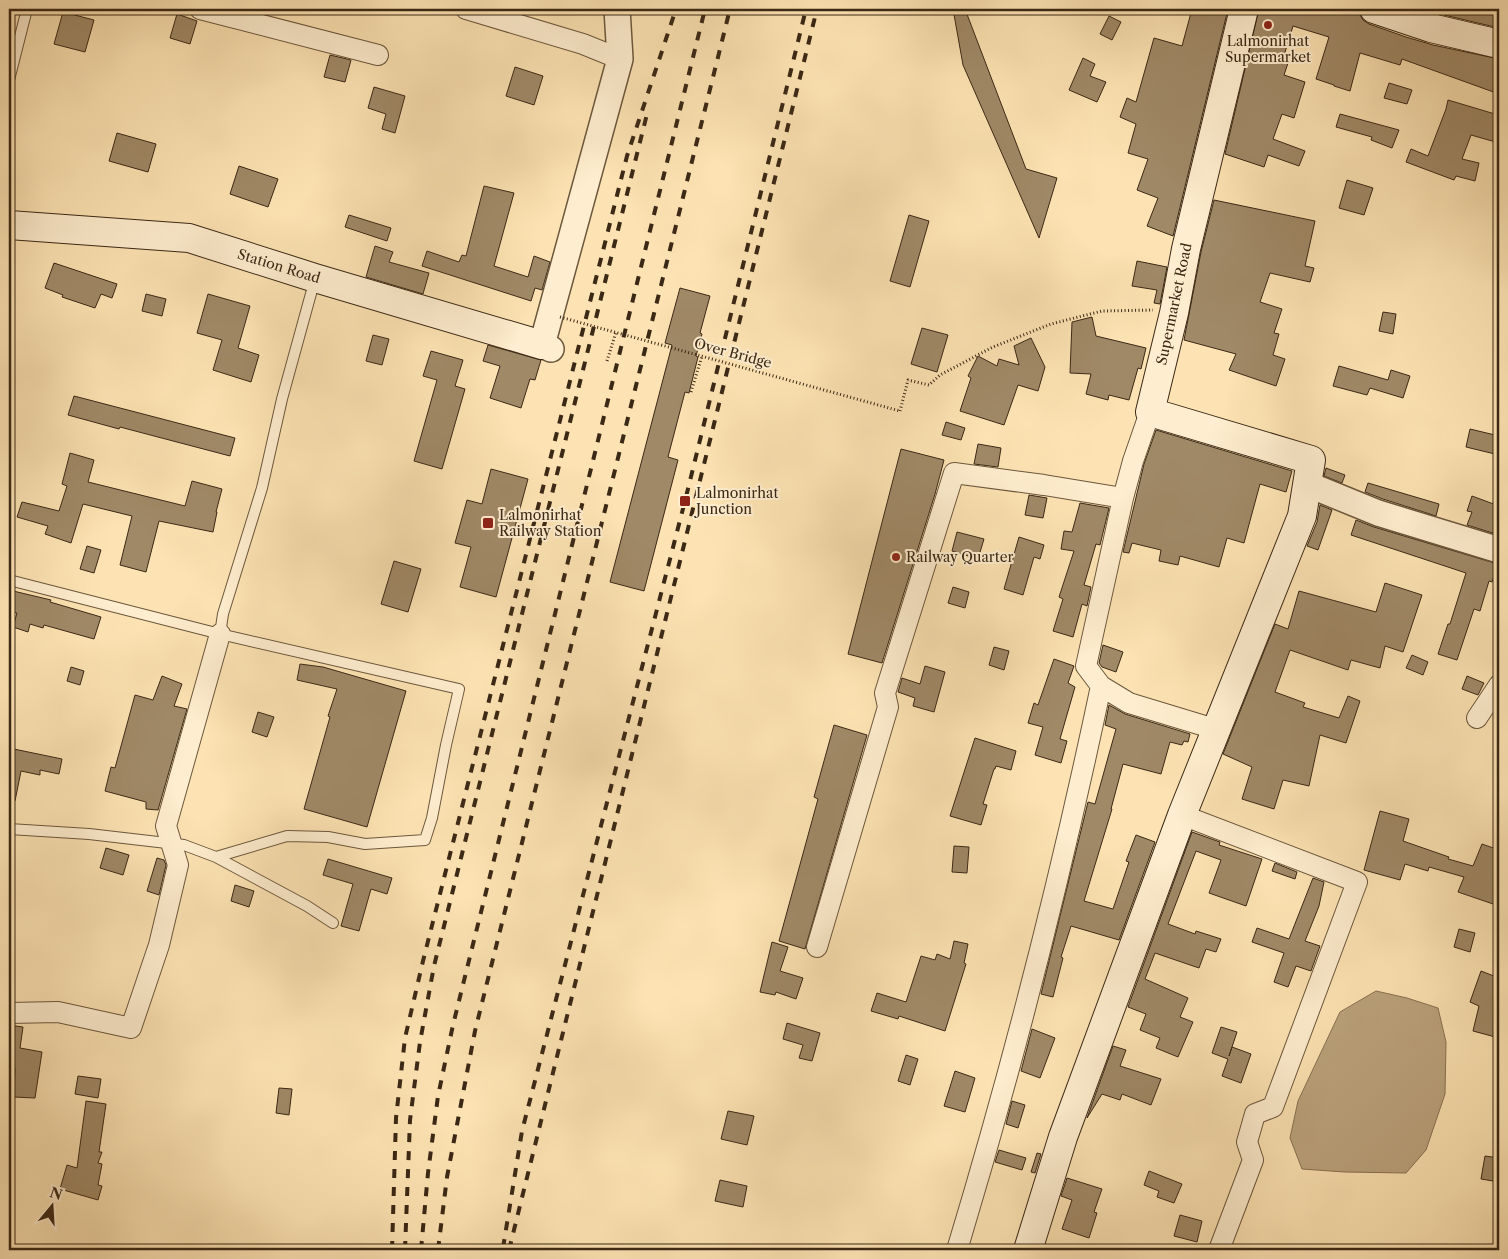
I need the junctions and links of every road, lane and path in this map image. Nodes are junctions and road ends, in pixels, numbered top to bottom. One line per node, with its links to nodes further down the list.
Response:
1 (27, 9): 10 (lane)
2 (200, 9): 8 (street)
3 (466, 9): 9 (street)
4 (617, 9): 9 (street, Station Road)
5 (1244, 9): 13 (main road, Supermarket Road)
6 (1374, 9): 7 (main road)
7 (1499, 44)
8 (378, 55)
9 (620, 59): 16 (street, Station Road)
10 (9, 80)
11 (9, 225): 12 (main road, Station Road)
12 (315, 278): 16 (main road, Station Road); 25 (lane)
13 (1174, 314): 17 (path, Over Bridge, bridge); 20 (main road, Supermarket Road)
14 (560, 317): 15 (path, Over Bridge, bridge)
15 (616, 332): 17 (path, Over Bridge, bridge); 18 (path)
16 (546, 347)
17 (702, 356): 19 (path)
18 (607, 361)
19 (692, 392)
20 (1150, 412): 21 (main road); 22 (street)
21 (1307, 484): 23 (street); 29 (main road)
22 (1123, 498): 27 (street); 35 (street)
23 (1499, 550)
24 (9, 580): 25 (lane)
25 (220, 634): 32 (street); 33 (lane)
26 (1499, 685): 28 (street)
27 (1101, 686): 29 (street); 37 (street)
28 (1477, 718)
29 (1218, 730): 30 (main road)
30 (1182, 815): 38 (main road); 39 (street)
31 (9, 829): 32 (lane)
32 (172, 844): 33 (lane); 36 (street)
33 (216, 857): 34 (lane)
34 (332, 923)
35 (817, 946)
36 (9, 1013)
37 (957, 1250)
38 (1028, 1250)
39 (1219, 1250)

